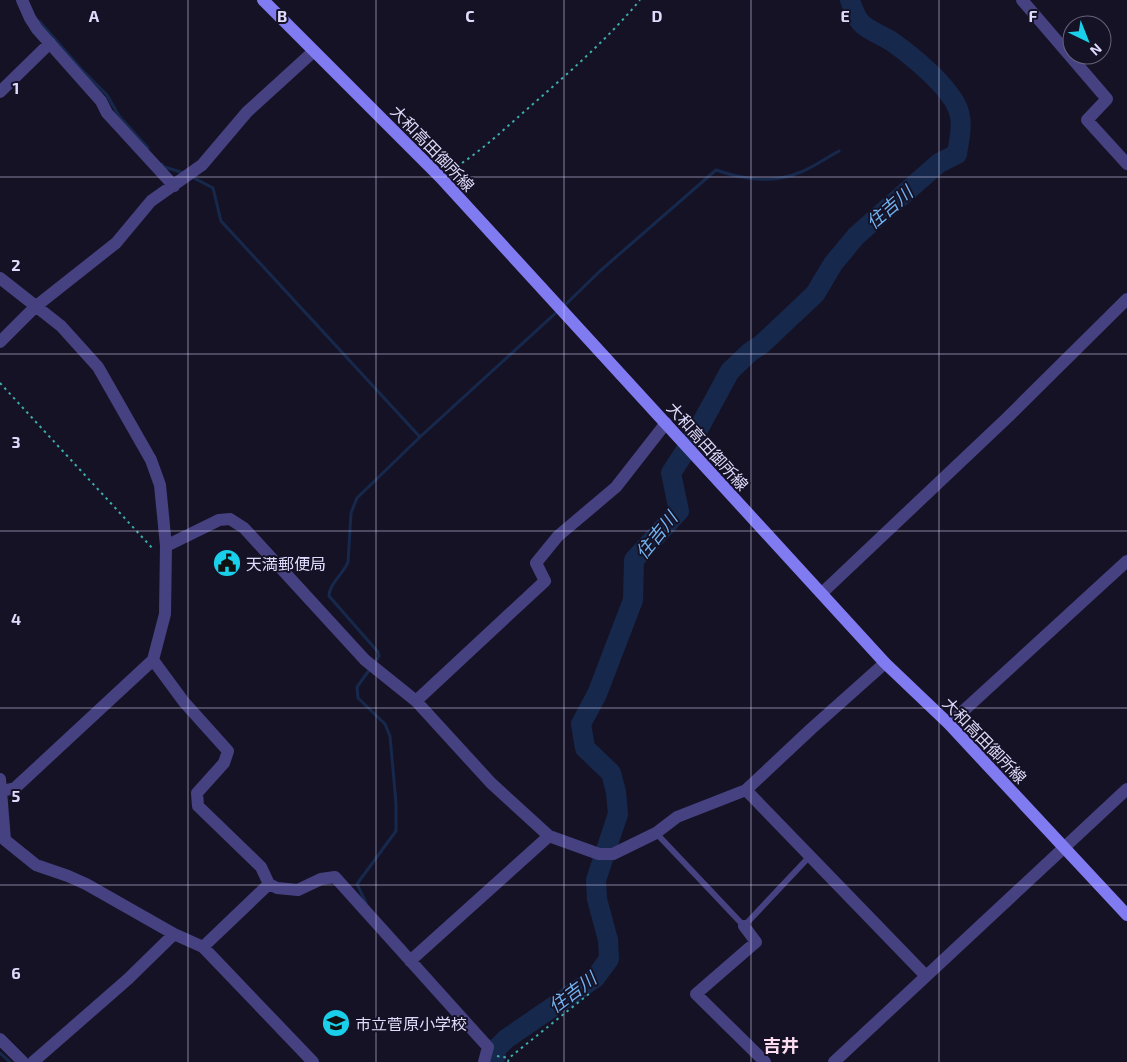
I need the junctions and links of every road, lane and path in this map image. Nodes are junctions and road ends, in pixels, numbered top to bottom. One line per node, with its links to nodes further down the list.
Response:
1 (22, 0): 5 (street)
2 (263, 0): 6 (main road, 大和高田御所線)
3 (640, 0): 9 (path)
4 (1022, 0): 8 (street)
5 (50, 43): 7 (street); 10 (street)
6 (314, 51): 9 (main road, 大和高田御所線); 10 (street)
7 (0, 92)
8 (1127, 164)
9 (440, 176): 16 (main road, 大和高田御所線)
10 (174, 186): 13 (street)
11 (0, 278): 13 (street)
12 (1127, 299): 19 (street)
13 (35, 307): 14 (street); 17 (street)
14 (0, 342)
15 (0, 383): 17 (path)
16 (666, 423): 19 (main road, 大和高田御所線); 22 (street)
17 (160, 548): 20 (street); 22 (street)
18 (1127, 561): 23 (street)
19 (822, 593): 21 (main road, 大和高田御所線)
20 (153, 660): 24 (street); 32 (street)
21 (885, 663): 23 (main road, 大和高田御所線); 26 (street)
22 (416, 701): 28 (street)
23 (949, 724): 30 (main road, 大和高田御所線)
24 (1, 785): 29 (street)
25 (1127, 789): 30 (street)
26 (746, 790): 27 (street); 31 (street)
27 (656, 833): 28 (street); 34 (lane)
28 (549, 836): 37 (street)
29 (2, 842): 35 (street)
30 (1063, 847): 33 (main road, 大和高田御所線); 38 (street)
31 (810, 856): 34 (lane); 38 (street)
32 (269, 884): 36 (street); 37 (street)
33 (1127, 915)
34 (744, 926): 46 (street)
35 (174, 934): 36 (street); 42 (street)
36 (203, 947): 43 (street)
37 (410, 961): 44 (street)
38 (926, 976): 47 (street)
39 (590, 994): 45 (path)
40 (0, 1039): 41 (street)
41 (23, 1062)
42 (33, 1062)
43 (313, 1062)
44 (484, 1062)
45 (508, 1062)
46 (765, 1062)
47 (834, 1062)

